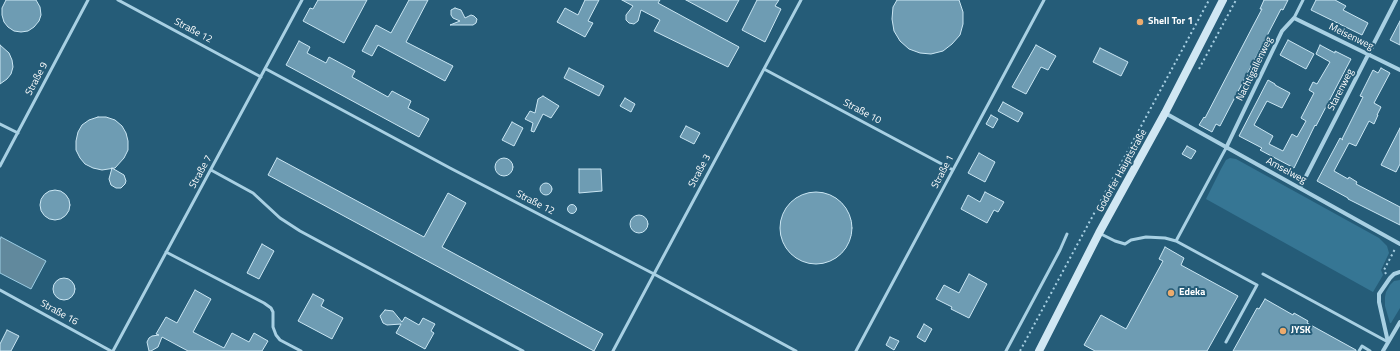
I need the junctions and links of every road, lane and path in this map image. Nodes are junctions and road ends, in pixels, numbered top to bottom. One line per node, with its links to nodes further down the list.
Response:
1 (88, 0): 20 (lane, Straße 9)
2 (118, 0): 17 (lane, Straße 12)
3 (302, 0): 14 (lane, Straße 7)
4 (801, 0): 13 (lane, Straße 3)
5 (1044, 0): 24 (lane, Straße 1)
6 (1210, 0): 46 (path)
7 (1223, 0): 18 (main road, Godorfer Hauptstraße)
8 (1236, 0): 15 (path)
9 (1303, 0): 11 (lane, Nachtigallenweg)
10 (1396, 0): 12 (street, Starenweg)
11 (1294, 18): 12 (street, Meisenweg); 21 (street, Nachtigallenweg)
12 (1368, 54): 16 (street, Meisenweg); 25 (street, Starenweg)
13 (764, 68): 24 (lane, Straße 10); 32 (lane, Straße 3)
14 (266, 69): 17 (lane, Straße 7); 32 (lane, Straße 12)
15 (1199, 69)
16 (1400, 70)
17 (262, 77): 23 (lane, Straße 7)
18 (1164, 113): 21 (street, Amselweg); 26 (main road, Godorfer Hauptstraße)
19 (0, 124): 20 (lane)
20 (18, 133): 22 (lane, Straße 9)
21 (1226, 148): 25 (street, Amselweg); 28 (lane)
22 (0, 166)
23 (211, 170): 30 (lane, Straße 7); 41 (lane)
24 (953, 170): 44 (lane, Straße 1)
25 (1300, 188): 29 (street, Amselweg)
26 (1099, 233): 28 (lane); 47 (main road, Godorfer Hauptstraße)
27 (1067, 234): 45 (lane)
28 (1176, 241): 37 (lane)
29 (1399, 244): 34 (path)
30 (166, 252): 39 (lane, Straße 7); 40 (lane)
31 (1400, 272): 34 (street)
32 (654, 274): 42 (lane, Straße 3); 43 (lane, Straße 12)
33 (1263, 274): 38 (lane)
34 (1390, 278): 38 (street)
35 (0, 290): 39 (lane, Straße 16)
36 (1400, 322): 38 (street)
37 (1226, 342)
38 (1388, 342): 50 (street)
39 (112, 351)
40 (302, 351)
41 (523, 351)
42 (613, 351)
43 (796, 351)
44 (856, 351)
45 (1006, 351)
46 (1021, 351)
47 (1039, 351)
48 (1359, 351): 49 (lane)
49 (1370, 351)
50 (1383, 351)

